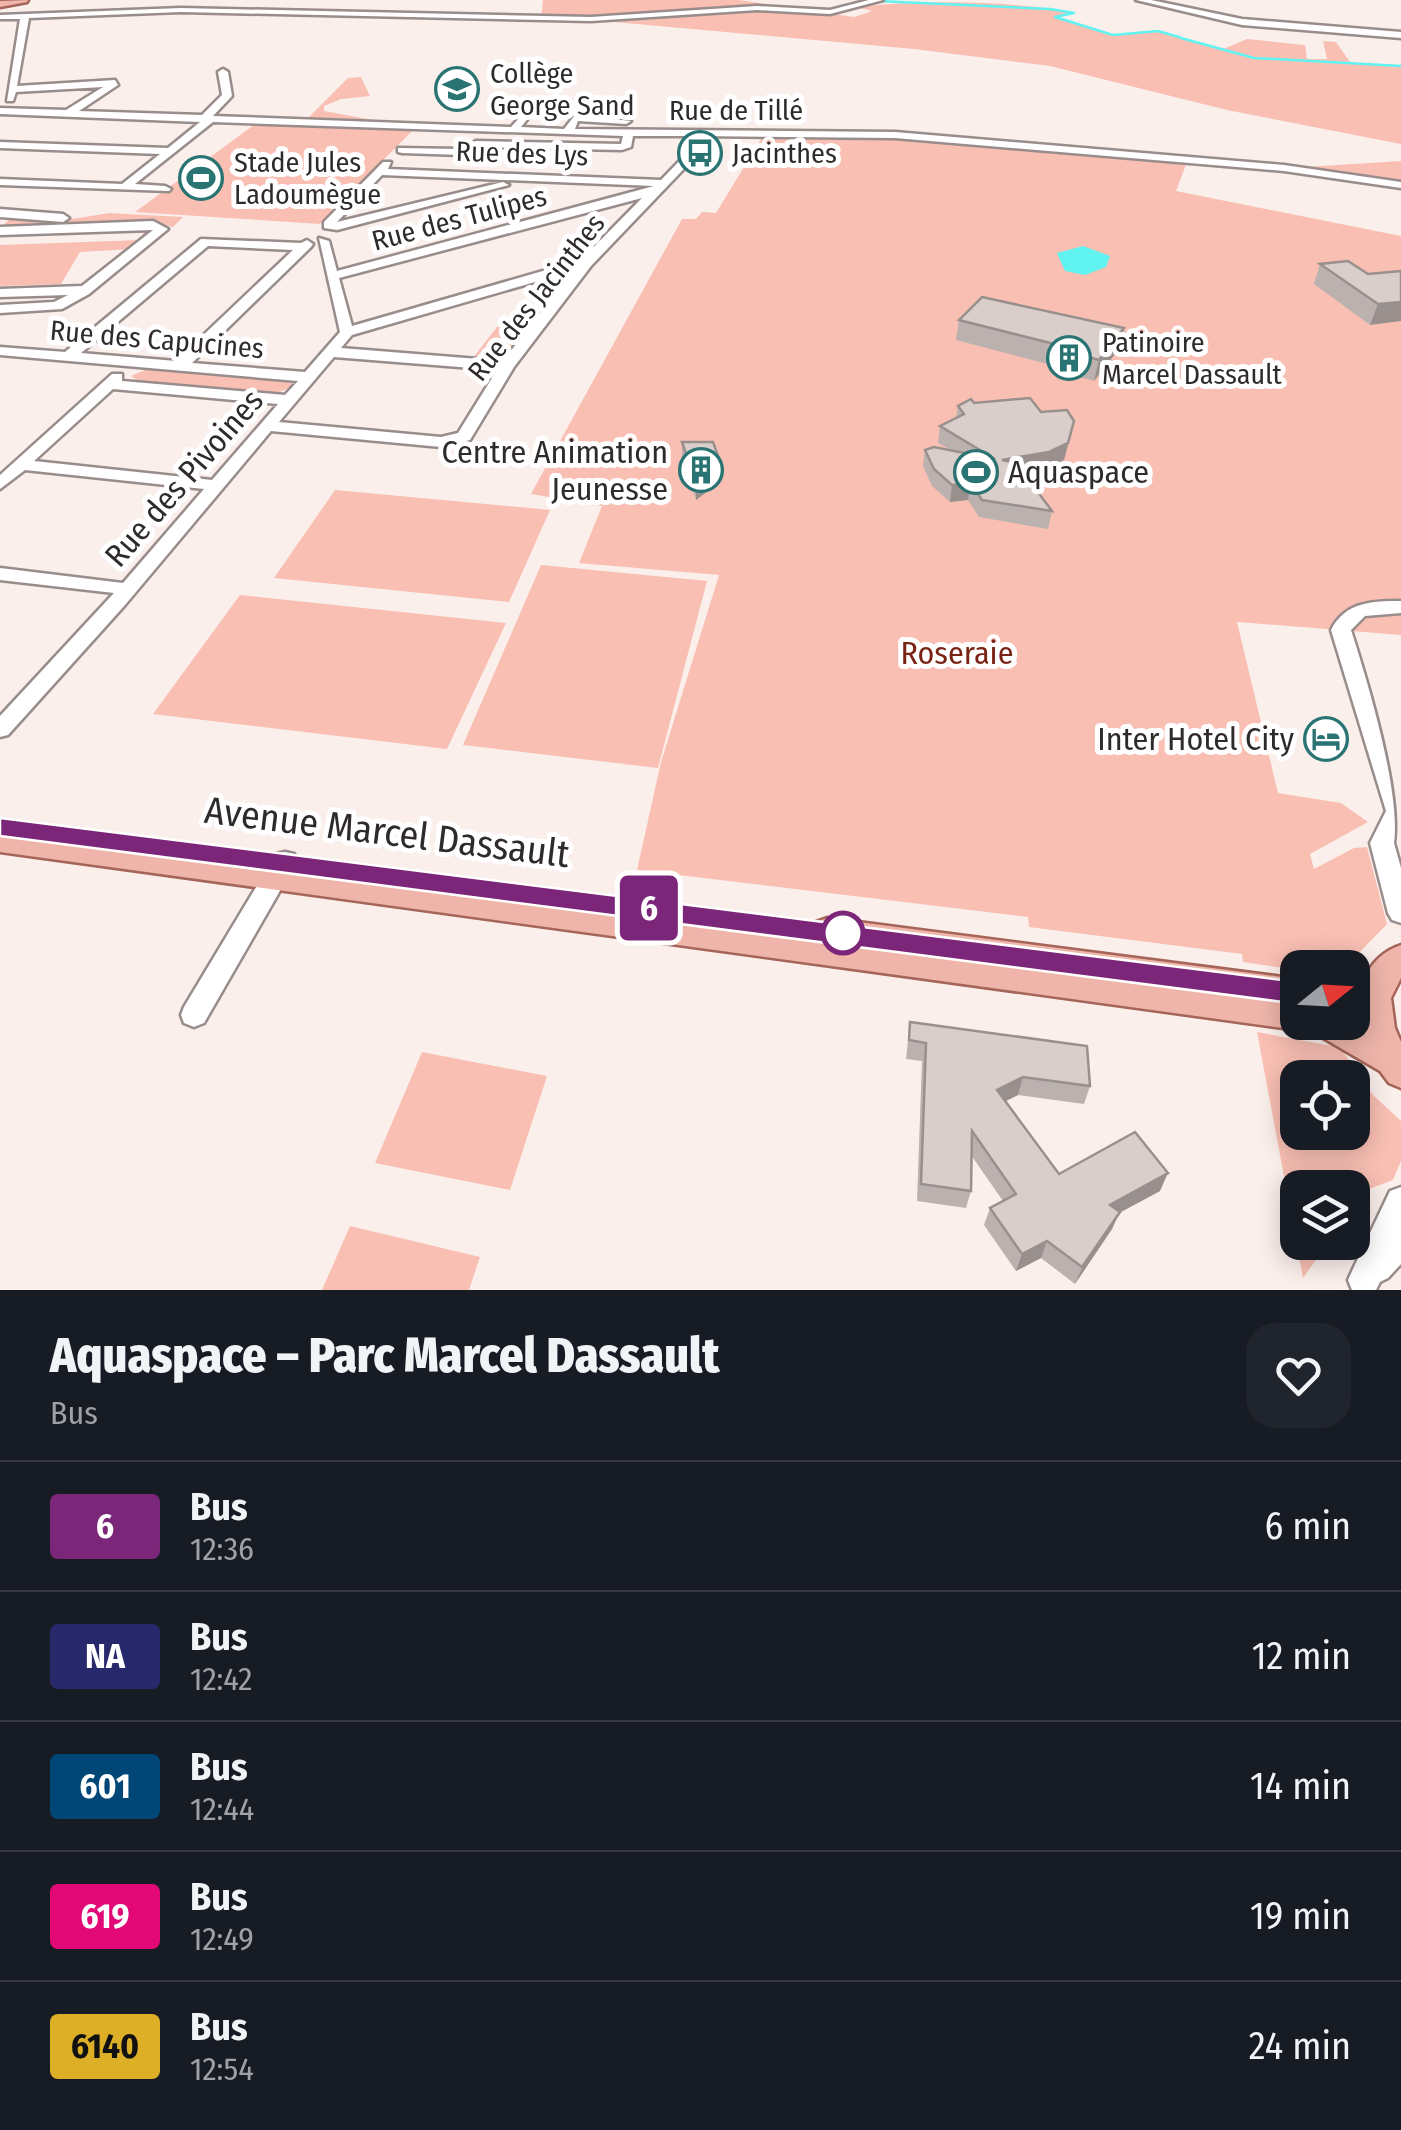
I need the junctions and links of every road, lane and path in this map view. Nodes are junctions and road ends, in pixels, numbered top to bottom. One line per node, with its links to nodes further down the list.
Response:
1 (22, 0): 4 (main road)
2 (879, 0): 6 (street)
3 (1140, 0): 9 (street)
4 (0, 4)
5 (302, 7): 6 (street)
6 (227, 12): 8 (street)
7 (0, 17): 8 (street)
8 (25, 19): 12 (street)
9 (1401, 35)
10 (223, 72): 17 (street)
11 (56, 85): 12 (street); 13 (street); 13 (street)
12 (12, 89): 15 (street)
13 (90, 100): 16 (street)
14 (532, 106): 19 (street)
15 (3, 112): 16 (street, Rue de Tillé)
16 (70, 112): 17 (street, Rue de Tillé)
17 (206, 120): 18 (street, Rue de Tillé); 27 (street)
18 (424, 128): 19 (street, Rue de Tillé); 26 (street)
19 (514, 131): 20 (street, Rue de Tillé); 24 (street)
20 (568, 132): 22 (street, Rue de Tillé); 23 (street)
21 (695, 132): 23 (street, Rue de Tillé); 31 (street, Rue de Tillé); 33 (street, Rue des Jacinthes)
22 (628, 133): 23 (street, Rue de Tillé); 24 (street)
23 (655, 133)
24 (507, 144): 26 (street)
25 (0, 145): 27 (street)
26 (402, 150): 28 (street)
27 (170, 152): 32 (street)
28 (378, 172): 29 (street, Rue des Lys); 37 (street)
29 (529, 178): 33 (street, Rue des Lys); 37 (street)
30 (0, 182): 32 (street)
31 (1401, 186)
32 (125, 187): 34 (street)
33 (659, 188): 40 (street, Rue des Jacinthes); 41 (street, Rue des Tulipes)
34 (165, 189)
35 (0, 213): 36 (street)
36 (67, 218)
37 (333, 225): 39 (street)
38 (0, 231): 42 (street)
39 (313, 243): 41 (street); 48 (street); 50 (street)
40 (586, 263): 45 (street); 51 (street, Rue des Jacinthes)
41 (333, 276): 45 (street)
42 (85, 290): 43 (street); 44 (street)
43 (0, 293)
44 (0, 309)
45 (347, 332): 47 (street, Rue des Pivoines)
46 (0, 351): 48 (street, Rue des Capucines)
47 (330, 352): 51 (street); 52 (street, Rue des Pivoines)
48 (68, 356): 49 (street, Rue des Capucines)
49 (134, 362): 50 (street, Rue des Capucines); 53 (street)
50 (180, 366): 52 (street, Rue des Capucines)
51 (507, 366): 55 (street, Rue des Jacinthes)
52 (309, 378): 54 (street, Rue des Pivoines)
53 (109, 384): 54 (street, Rue des Capucines); 56 (street)
54 (289, 400): 55 (street, Rue des Pivoines)
55 (268, 426): 58 (street, Rue des Pivoines)
56 (21, 465): 57 (street); 58 (street)
57 (0, 484)
58 (216, 485): 60 (street, Rue des Pivoines)
59 (0, 574): 60 (street)
60 (128, 589): 62 (street, Rue des Pivoines)
61 (1401, 607): 66 (street)
62 (0, 730)
63 (0, 827): 65 (main road, Avenue Marcel Dassault)
64 (0, 841): 65 (main road, Avenue Marcel Dassault)
65 (280, 869): 70 (main road, Avenue Marcel Dassault); 72 (main road, Avenue Marcel Dassault); 73 (street)
66 (1397, 892): 67 (street)
67 (1401, 913)
68 (1401, 957): 69 (main road)
69 (1370, 985)
70 (1280, 991)
71 (1370, 1007): 75 (main road)
72 (1280, 1012)
73 (194, 1015)
74 (1364, 1040): 75 (main road)
75 (1397, 1066)
76 (1401, 1202): 78 (street)
77 (1401, 1240): 78 (street)
78 (1360, 1285)

